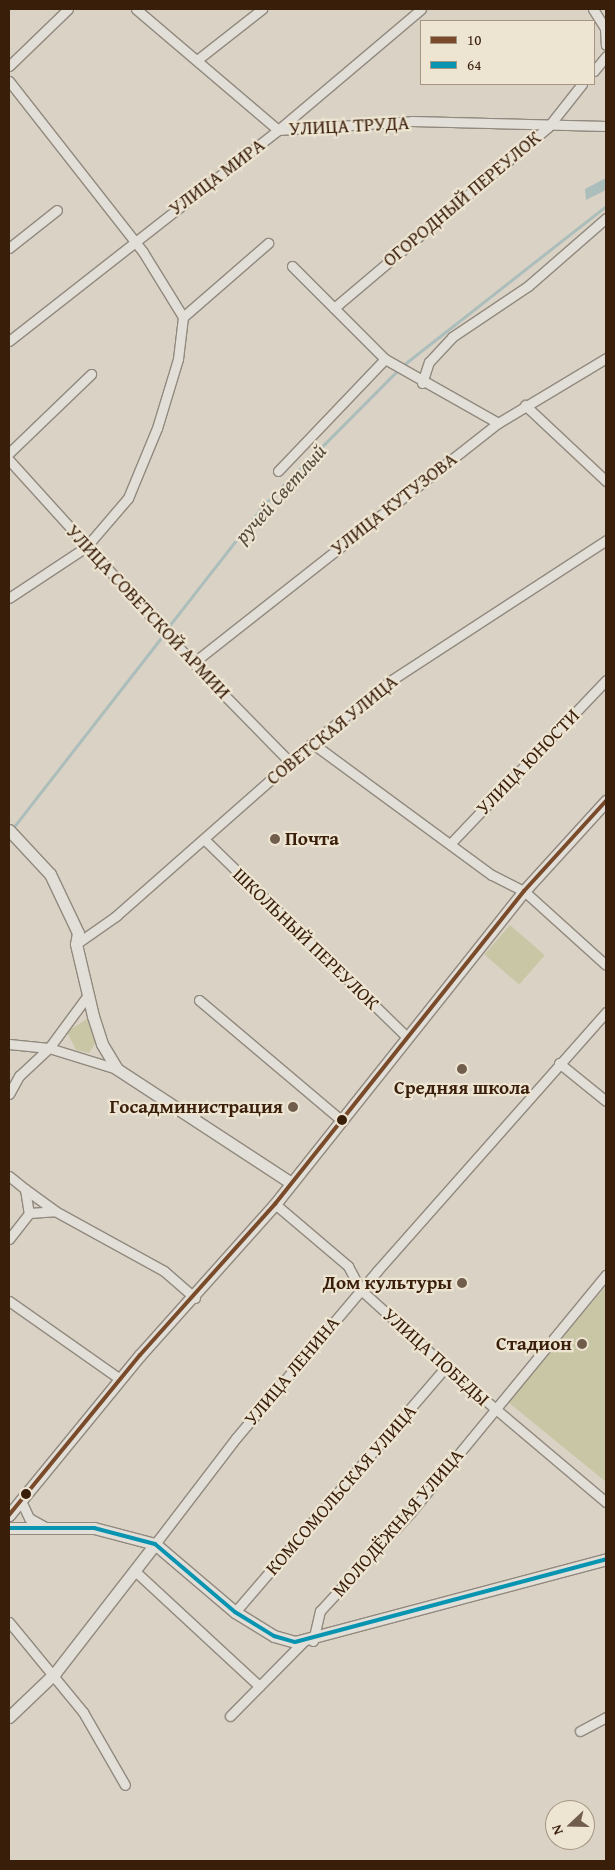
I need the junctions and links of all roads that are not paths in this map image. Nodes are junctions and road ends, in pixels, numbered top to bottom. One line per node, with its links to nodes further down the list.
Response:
1 (68, 9): 9 (street)
2 (136, 9): 8 (street, УЛИЦА ТРУДА)
3 (262, 9): 8 (street)
4 (422, 9): 15 (street, УЛИЦА МИРА)
5 (593, 9): 6 (street)
6 (606, 45)
7 (606, 56): 10 (street)
8 (198, 60): 15 (street, УЛИЦА ТРУДА)
9 (9, 66)
10 (595, 69)
11 (9, 81): 18 (street)
12 (581, 85): 14 (street, ОГОРОДНЫЙ ПЕРЕУЛОК)
13 (606, 126): 14 (street, УЛИЦА ТРУДА)
14 (548, 127): 15 (street, УЛИЦА ТРУДА); 22 (street, ОГОРОДНЫЙ ПЕРЕУЛОК)
15 (278, 130): 18 (street, УЛИЦА МИРА)
16 (57, 210): 20 (street)
17 (606, 218): 28 (street)
18 (132, 240): 23 (street); 24 (street, УЛИЦА МИРА)
19 (268, 243): 23 (street)
20 (9, 248)
21 (292, 266): 22 (street)
22 (334, 308): 26 (street)
23 (183, 317): 36 (street)
24 (9, 341)
25 (606, 358): 29 (street, УЛИЦА КУТУЗОВА)
26 (385, 359): 28 (street); 33 (street)
27 (91, 374): 31 (street)
28 (422, 383): 30 (street)
29 (525, 405): 30 (street, УЛИЦА КУТУЗОВА); 34 (street)
30 (498, 423): 38 (street, УЛИЦА КУТУЗОВА)
31 (9, 453)
32 (9, 460): 36 (street, УЛИЦА СОВЕТСКОЙ АРМИИ)
33 (278, 471)
34 (606, 481)
35 (606, 540): 40 (street, СОВЕТСКАЯ УЛИЦА)
36 (86, 547): 37 (street); 38 (street, УЛИЦА СОВЕТСКОЙ АРМИИ)
37 (9, 598)
38 (192, 663): 41 (street, УЛИЦА СОВЕТСКОЙ АРМИИ)
39 (606, 680): 45 (street, УЛИЦА ЮНОСТИ)
40 (312, 742): 41 (street, СОВЕТСКАЯ УЛИЦА); 45 (street)
41 (290, 762): 44 (street, СОВЕТСКАЯ УЛИЦА)
42 (606, 801): 46 (street)
43 (9, 830): 47 (street)
44 (206, 841): 47 (street, СОВЕТСКАЯ УЛИЦА); 52 (street, ШКОЛЬНЫЙ ПЕРЕУЛОК)
45 (450, 844): 46 (street)
46 (524, 891): 48 (street); 52 (street)
47 (76, 944): 49 (street)
48 (606, 965)
49 (88, 995): 54 (street); 56 (street)
50 (199, 1000): 59 (street)
51 (606, 1012): 55 (street, УЛИЦА ЛЕНИНА)
52 (407, 1036): 59 (street)
53 (9, 1044): 54 (street)
54 (49, 1048): 56 (street); 57 (street)
55 (559, 1063): 58 (street); 68 (street, УЛИЦА ЛЕНИНА)
56 (117, 1069): 61 (street)
57 (9, 1094)
58 (606, 1101)
59 (340, 1119): 61 (street)
60 (9, 1176): 62 (street)
61 (291, 1183): 63 (street)
62 (25, 1189): 64 (street); 65 (street)
63 (275, 1204): 68 (street, УЛИЦА ПОБЕДЫ); 69 (street)
64 (55, 1211): 65 (street); 69 (street)
65 (29, 1214): 66 (street)
66 (9, 1239)
67 (606, 1274): 73 (street, МОЛОДЁЖНАЯ УЛИЦА)
68 (361, 1290): 71 (street, УЛИЦА ПОБЕДЫ); 79 (street, УЛИЦА ЛЕНИНА)
69 (195, 1298): 72 (street)
70 (9, 1301): 72 (street)
71 (446, 1367): 73 (street, УЛИЦА ПОБЕДЫ); 82 (street, КОМСОМОЛЬСКАЯ УЛИЦА)
72 (120, 1379): 75 (street)
73 (495, 1409): 74 (street, УЛИЦА ПОБЕДЫ); 84 (street, МОЛОДЁЖНАЯ УЛИЦА)
74 (606, 1502)
75 (22, 1503): 76 (street); 77 (street)
76 (9, 1515)
77 (45, 1527): 78 (street); 79 (street)
78 (9, 1528)
79 (156, 1544): 81 (street, УЛИЦА ЛЕНИНА); 82 (street)
80 (606, 1559): 84 (street)
81 (136, 1572): 85 (street, УЛИЦА ЛЕНИНА); 86 (street)
82 (235, 1612): 84 (street)
83 (9, 1622): 85 (street)
84 (308, 1642): 86 (street)
85 (55, 1674): 88 (street, УЛИЦА ЛЕНИНА); 91 (street)
86 (259, 1686): 87 (street)
87 (230, 1716)
88 (9, 1717)
89 (606, 1718): 90 (street)
90 (580, 1730)
91 (126, 1785)

